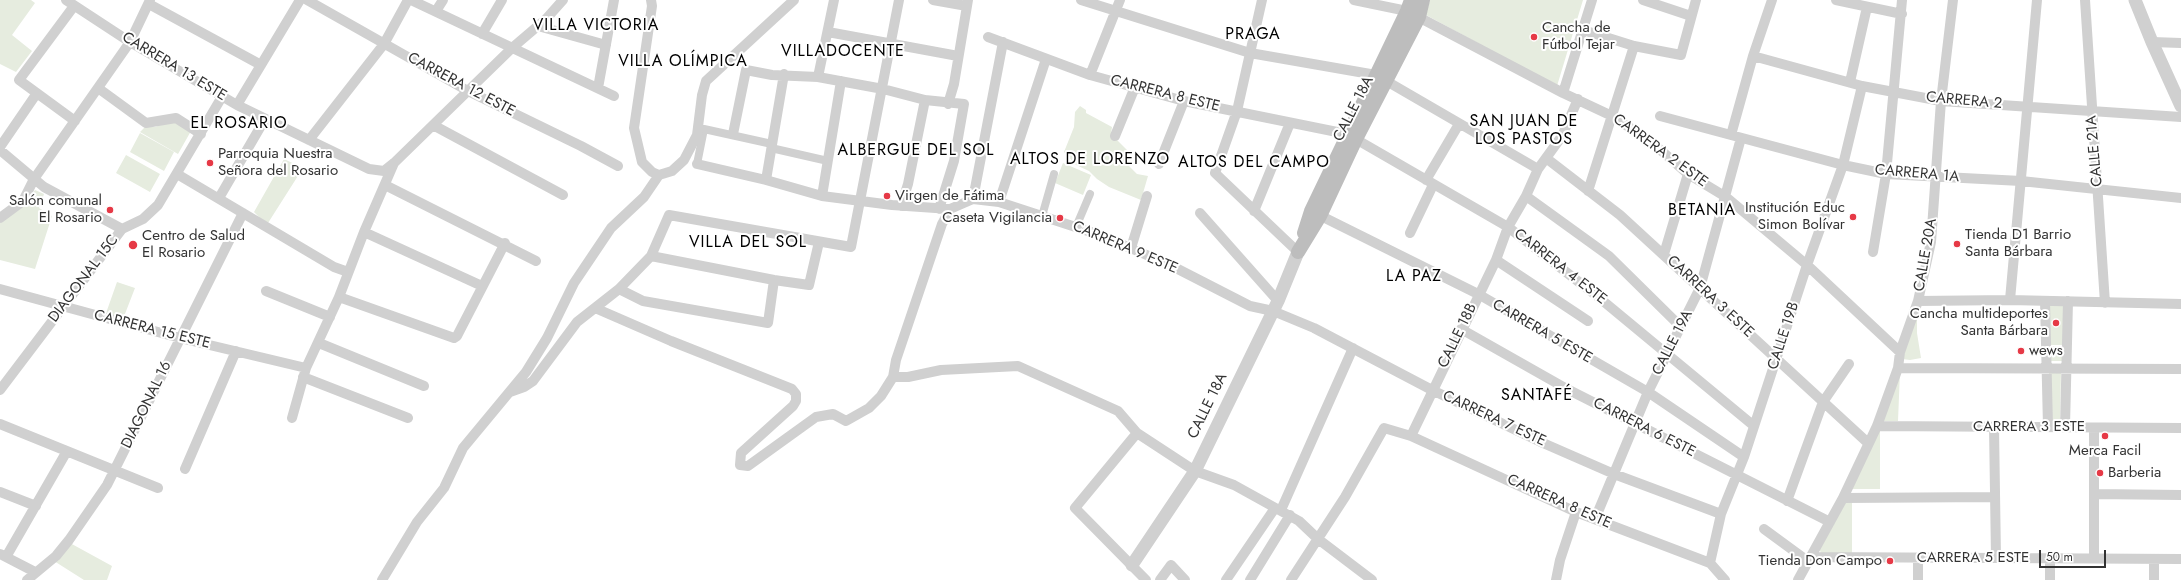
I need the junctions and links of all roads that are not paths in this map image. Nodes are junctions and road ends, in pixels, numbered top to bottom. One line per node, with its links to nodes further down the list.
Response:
1 (300, 0): 57 (street)
2 (307, 0): 48 (street, CARRERA 12 ESTE)
3 (408, 0): 48 (street)
4 (412, 0): 35 (street)
5 (443, 0): 35 (street)
6 (502, 0): 42 (street)
7 (562, 0): 39 (street)
8 (614, 0): 50 (street)
9 (651, 0): 114 (street)
10 (794, 0): 114 (street)
11 (834, 0): 41 (street)
12 (899, 0): 49 (street)
13 (933, 0): 32 (street)
14 (1081, 0): 36 (street)
15 (1120, 0): 36 (street)
16 (1262, 0): 53 (street)
17 (1354, 0): 34 (street)
18 (1423, 0): 34 (main road, CALLE 18A)
19 (1592, 0): 40 (street)
20 (1643, 0): 38 (street)
21 (1696, 0): 38 (street)
22 (1772, 0): 55 (street, CALLE 19A)
23 (1836, 0): 30 (street)
24 (1902, 0): 37 (street)
25 (1953, 0): 78 (street, CALLE 20A)
26 (2037, 0): 81 (street)
27 (2085, 0): 84 (street, CALLE 21A)
28 (2135, 0): 46 (street)
29 (150, 2): 44 (street); 57 (street)
30 (1854, 2): 33 (street)
31 (70, 3): 44 (street, CARRERA 13 ESTE); 71 (street)
32 (967, 3): 54 (street)
33 (1867, 7): 37 (street); 63 (street)
34 (1412, 10): 61 (main road, CALLE 18A); 72 (street, CARRERA 2 ESTE)
35 (436, 11): 42 (street)
36 (1115, 11): 53 (street); 59 (street)
37 (1902, 14): 70 (street)
38 (1691, 16): 51 (street)
39 (542, 22): 50 (street); 52 (street)
40 (1583, 30): 51 (street); 72 (street)
41 (828, 32): 49 (street); 60 (street)
42 (482, 34): 52 (street)
43 (988, 37): 45 (street, CARRERA 8 ESTE)
44 (130, 42): 66 (street); 73 (street, CARRERA 13 ESTE)
45 (1004, 42): 56 (street, CARRERA 8 ESTE); 131 (street)
46 (2152, 42): 47 (street); 82 (street)
47 (2181, 42)
48 (384, 44): 69 (street, CARRERA 12 ESTE); 98 (street)
49 (890, 44): 54 (street); 68 (street)
50 (606, 45): 67 (street)
51 (1634, 46): 85 (street)
52 (512, 48): 67 (street); 69 (street)
53 (1250, 53): 61 (street); 83 (street)
54 (958, 56): 79 (street)
55 (1752, 56): 63 (street, CARRERA 2); 97 (street, CALLE 19A)
56 (1046, 59): 59 (street, CARRERA 8 ESTE); 133 (street)
57 (261, 65): 80 (street)
58 (784, 74): 60 (street); 94 (street); 99 (street)
59 (1090, 75): 65 (street, CARRERA 8 ESTE)
60 (818, 77): 62 (street)
61 (1382, 78): 91 (street); 96 (main road, CALLE 18A)
62 (841, 81): 68 (street); 103 (street)
63 (1850, 82): 64 (street, CARRERA 2)
64 (1862, 86): 70 (street, CARRERA 2); 107 (street, CALLE 19B)
65 (1135, 87): 77 (street, CARRERA 8 ESTE); 95 (street)
66 (98, 88): 89 (street); 93 (street)
67 (598, 88): 74 (street)
68 (882, 89): 76 (street); 132 (street)
69 (468, 91): 92 (street); 108 (street, CARRERA 12 ESTE)
70 (1894, 92): 78 (street, CARRERA 2); 113 (street)
71 (37, 93): 89 (street); 100 (street)
72 (1563, 93): 75 (street, CARRERA 2 ESTE)
73 (223, 95): 80 (street, CARRERA 13 ESTE); 93 (street, DIAGONAL 15C)
74 (614, 96)
75 (1578, 99): 85 (street, CARRERA 2 ESTE); 102 (street, CALLE 18B)
76 (925, 100): 79 (street); 134 (street)
77 (1184, 101): 83 (street, CARRERA 8 ESTE); 106 (street)
78 (1940, 101): 81 (street, CARRERA 2); 115 (street, CALLE 20A)
79 (948, 104): 135 (street)
80 (237, 105): 88 (street, CARRERA 13 ESTE)
81 (2028, 106): 84 (street, CARRERA 2); 118 (street)
82 (2181, 106)
83 (1237, 111): 90 (street, CARRERA 8 ESTE); 137 (street)
84 (2092, 112): 87 (street, CARRERA 2); 121 (street, CALLE 21A)
85 (1612, 116): 112 (street, CARRERA 2 ESTE); 122 (street)
86 (1660, 116): 97 (street, CARRERA 1A)
87 (2181, 116)
88 (265, 119): 98 (street, CARRERA 13 ESTE); 129 (street)
89 (75, 121): 116 (street)
90 (1290, 123): 96 (street, CARRERA 8 ESTE); 137 (street)
91 (1460, 124): 109 (street); 119 (street)
92 (432, 125): 104 (street); 124 (street)
93 (201, 134): 110 (street, DIAGONAL 15C)
94 (733, 134)
95 (1115, 136)
96 (1352, 136): 119 (street, CARRERA 4 ESTE); 140 (main road, CALLE 18A)
97 (1736, 137): 107 (street, CARRERA 1A); 128 (street, CALLE 19A)
98 (309, 140): 104 (street, CARRERA 13 ESTE)
99 (772, 146): 103 (street); 105 (street); 117 (street)
100 (0, 147)
101 (0, 150): 116 (street)
102 (1546, 158): 109 (street, CALLE 18B); 122 (street, CARRERA 3 ESTE)
103 (828, 161): 125 (street)
104 (394, 163): 120 (street)
105 (697, 164): 117 (street)
106 (1159, 164)
107 (1843, 165): 113 (street, CARRERA 1A); 157 (street, CALLE 19B)
108 (618, 166)
109 (1538, 169): 127 (street, CALLE 18B)
110 (177, 174): 129 (street); 145 (street, DIAGONAL 15C)
111 (1054, 174): 141 (street)
112 (1688, 174): 128 (street, CARRERA 2 ESTE); 153 (street)
113 (1886, 174): 115 (street, CARRERA 1A); 152 (street)
114 (659, 175): 197 (street)
115 (1936, 176): 118 (street, CARRERA 1A); 168 (street, CALLE 20A)
116 (34, 179): 142 (street); 145 (street)
117 (766, 180): 125 (street)
118 (2021, 181): 121 (street, CARRERA 1A); 167 (street)
119 (1429, 182): 144 (street, CARRERA 4 ESTE); 147 (street)
120 (386, 185): 146 (street); 149 (street)
121 (2099, 190): 130 (street, CARRERA 1A); 171 (street, CALLE 21A)
122 (1588, 191): 153 (street, CARRERA 3 ESTE)
123 (1090, 194): 143 (street)
124 (563, 195)
125 (822, 196): 132 (street)
126 (1147, 196): 150 (street)
127 (1526, 196): 144 (street, CALLE 18B); 178 (street)
128 (1726, 197): 157 (street, CARRERA 2 ESTE); 161 (street, CALLE 19A)
129 (219, 198): 138 (street)
130 (2181, 198)
131 (973, 199): 133 (street, CARRERA 9 ESTE); 136 (street)
132 (860, 201): 134 (street); 148 (street)
133 (999, 202): 141 (street, CARRERA 9 ESTE)
134 (901, 206): 135 (street)
135 (939, 209): 136 (street)
136 (950, 209): 193 (street)
137 (1254, 210): 151 (street)
138 (243, 213): 158 (street); 180 (street, DIAGONAL 16)
139 (1200, 213): 173 (street)
140 (1316, 213): 151 (main road, CALLE 18A); 165 (street, CARRERA 5 ESTE)
141 (1042, 216): 143 (street, CARRERA 9 ESTE)
142 (0, 218)
143 (1076, 227): 150 (street, CARRERA 9 ESTE)
144 (1508, 227): 155 (street, CALLE 18B); 185 (street, CARRERA 4 ESTE)
145 (122, 229): 174 (street, DIAGONAL 15C)
146 (364, 232): 158 (street); 160 (street)
147 (1410, 233)
148 (820, 242): 154 (street); 159 (street)
149 (505, 243): 156 (street); 160 (street)
150 (1131, 248): 173 (street, CARRERA 9 ESTE)
151 (1298, 252): 173 (street, CALLE 18A)
152 (1873, 252)
153 (1664, 254): 161 (street, CARRERA 3 ESTE)
154 (651, 256): 159 (street); 163 (street)
155 (1496, 260): 165 (street, CALLE 18B); 177 (street)
156 (536, 261)
157 (1807, 265): 184 (street, CARRERA 2 ESTE); 186 (street, CALLE 19B)
158 (348, 272): 166 (street)
159 (774, 280): 163 (street)
160 (482, 286): 166 (street)
161 (1700, 288): 178 (street, CALLE 19A); 186 (street, CARRERA 3 ESTE)
162 (0, 289): 174 (street, CARRERA 15 ESTE)
163 (619, 289): 175 (street)
164 (266, 292): 176 (street)
165 (1478, 294): 179 (street, CALLE 18B); 198 (street, CARRERA 5 ESTE)
166 (339, 297): 176 (street)
167 (2010, 300): 168 (street); 169 (street)
168 (1918, 301): 184 (street, CALLE 20A)
169 (2045, 301): 170 (street); 189 (street)
170 (2068, 302): 171 (street); 190 (street)
171 (2104, 302): 172 (street)
172 (2181, 304)
173 (1275, 306): 182 (street, CARRERA 7 ESTE); 217 (street, CALLE 18A)
174 (63, 308): 180 (street, CARRERA 15 ESTE); 195 (street, DIAGONAL 15C)
175 (595, 308): 193 (street); 197 (street)
176 (330, 317): 181 (street)
177 (1588, 321)
178 (1681, 327): 185 (street, CALLE 19A)
179 (1462, 329): 196 (street, CALLE 18B); 203 (street, CARRERA 6 ESTE)
180 (180, 338): 183 (street, CARRERA 15 ESTE); 218 (street, DIAGONAL 16)
181 (319, 343): 192 (street); 194 (street)
182 (1353, 348): 196 (street, CARRERA 7 ESTE); 229 (street)
183 (236, 351): 192 (street, CARRERA 15 ESTE); 216 (street)
184 (1900, 352): 188 (street, CALLE 20A)
185 (1667, 354): 198 (street, CALLE 19A); 204 (street, CARRERA 4 ESTE)
186 (1776, 360): 199 (street, CARRERA 3 ESTE); 204 (street, CALLE 19B)
187 (1849, 364): 199 (street)
188 (1898, 368): 189 (street); 205 (street, CALLE 20A)
189 (2047, 368): 190 (street); 207 (street)
190 (2066, 368): 191 (street); 208 (street)
191 (2181, 369)
192 (305, 372): 200 (street); 201 (street, CARRERA 15 ESTE)
193 (893, 377): 211 (street)
194 (424, 386)
195 (0, 390)
196 (1432, 390): 212 (street, CALLE 18B); 219 (street, CARRERA 7 ESTE)
197 (510, 392): 249 (street)
198 (1648, 392): 203 (street, CALLE 19A); 215 (street, CARRERA 5 ESTE)
199 (1823, 402): 213 (street, CARRERA 3 ESTE); 227 (street)
200 (292, 418)
201 (408, 418)
202 (0, 424): 214 (street)
203 (1635, 424): 219 (street, CALLE 19A); 220 (street, CARRERA 6 ESTE)
204 (1754, 426): 215 (street, CALLE 19B)
205 (1877, 426): 206 (street, CARRERA 3 ESTE); 213 (street, CALLE 20A)
206 (1994, 427): 207 (street, CARRERA 3 ESTE); 226 (street)
207 (2048, 427): 208 (street, CARRERA 3 ESTE)
208 (2065, 427): 209 (street, CARRERA 3 ESTE)
209 (2094, 428): 210 (street, CARRERA 3 ESTE); 223 (street)
210 (2181, 428)
211 (1137, 433): 217 (street); 246 (street)
212 (1411, 436): 230 (street, CARRERA 8 ESTE); 236 (street)
213 (1868, 443): 225 (street, CALLE 20A)
214 (68, 450): 218 (street); 228 (street)
215 (1744, 457): 220 (street, CALLE 19B)
216 (185, 469)
217 (1195, 471): 229 (street); 246 (street, CALLE 18A)
218 (113, 472): 221 (street); 247 (street, DIAGONAL 16)
219 (1614, 474): 231 (street, CARRERA 7 ESTE); 233 (street, CALLE 19A)
220 (1735, 475): 227 (street, CARRERA 6 ESTE); 231 (street, CALLE 19B)
221 (158, 488)
222 (0, 492): 228 (street)
223 (2094, 494): 224 (street); 241 (street)
224 (2181, 496)
225 (1843, 498): 226 (street); 234 (street, CALLE 20A)
226 (1995, 498): 239 (street)
227 (1787, 501): 234 (street, CARRERA 6 ESTE)
228 (36, 506): 237 (street)
229 (1278, 509): 232 (street); 253 (street)
230 (1576, 512): 233 (street, CARRERA 8 ESTE); 257 (street)
231 (1721, 514): 245 (street, CALLE 19B)
232 (1290, 515): 236 (street); 254 (street)
233 (1595, 519): 245 (street, CARRERA 8 ESTE)
234 (1830, 522): 244 (street, CALLE 20A)
235 (1764, 530): 244 (street)
236 (1318, 539): 255 (street); 256 (street)
237 (3, 556): 247 (street)
238 (1918, 558): 239 (street, CARRERA 5 ESTE); 244 (street, CARRERA 5 ESTE); 260 (street)
239 (1996, 558): 240 (street, CARRERA 5 ESTE)
240 (2050, 558): 241 (street, CARRERA 5 ESTE); 261 (street)
241 (2094, 559): 242 (street, CARRERA 5 ESTE)
242 (2154, 559): 243 (street, CARRERA 5 ESTE); 262 (street)
243 (2181, 559)
244 (1811, 560): 259 (street, CALLE 20A)
245 (1710, 563): 258 (street)
246 (1132, 565): 250 (street)
247 (36, 572): 248 (street, DIAGONAL 16)
248 (27, 580)
249 (382, 580)
250 (1146, 580)
251 (1160, 580): 252 (street)
252 (1185, 580)
253 (1226, 580)
254 (1250, 580)
255 (1290, 580)
256 (1372, 580)
257 (1556, 580)
258 (1725, 580)
259 (1798, 580)
260 (1918, 580)
261 (2050, 580)
262 (2154, 580)

